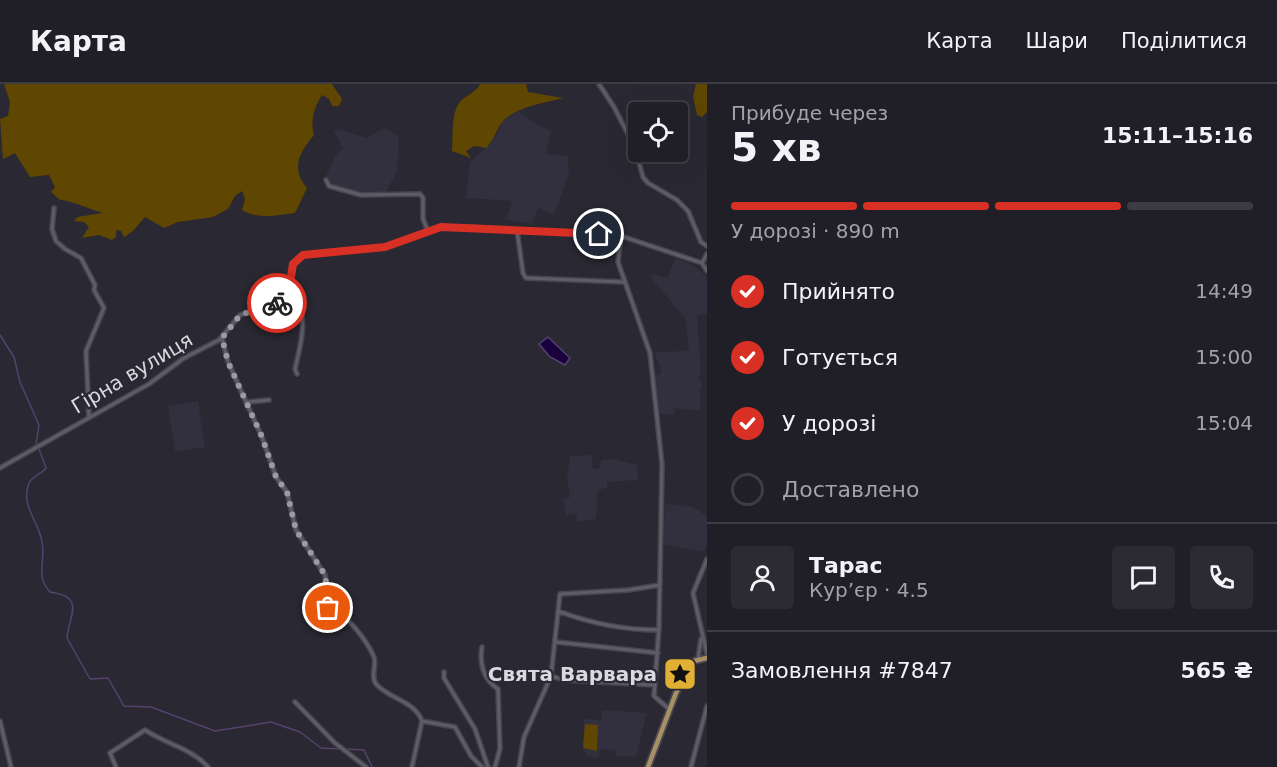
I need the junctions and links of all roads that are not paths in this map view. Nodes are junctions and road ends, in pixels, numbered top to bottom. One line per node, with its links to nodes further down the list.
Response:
1 (599, 84): 7 (street)
2 (326, 180): 5 (street)
3 (54, 208): 17 (street)
4 (517, 230): 5 (street); 6 (street); 11 (street)
5 (428, 231): 12 (street)
6 (621, 236): 9 (street); 11 (street)
7 (707, 246)
8 (707, 254): 9 (street)
9 (702, 263): 10 (street)
10 (707, 271)
11 (624, 282): 20 (street)
12 (289, 293): 13 (street, Гірна вулиця); 14 (street)
13 (222, 338): 16 (street); 17 (street, Гірна вулиця)
14 (297, 375)
15 (268, 400): 16 (street)
16 (247, 402): 36 (street)
17 (89, 417): 18 (street, Гірна вулиця)
18 (0, 468)
19 (707, 559): 23 (street)
20 (660, 585): 21 (street); 22 (street)
21 (558, 611): 22 (street); 24 (street)
22 (659, 630): 26 (street)
23 (701, 637): 27 (street); 28 (street)
24 (556, 642): 26 (street); 30 (street)
25 (482, 647): 46 (street)
26 (658, 653): 31 (street)
27 (707, 656): 28 (main road)
28 (698, 659): 34 (main road)
29 (444, 672): 45 (street)
30 (551, 676): 31 (street); 47 (street)
31 (655, 685): 34 (street)
32 (295, 702): 42 (street)
33 (707, 706): 49 (street)
34 (669, 709): 48 (main road)
35 (0, 721): 37 (street)
36 (422, 721): 43 (street); 44 (street)
37 (5, 738): 38 (street); 39 (street)
38 (0, 740)
39 (11, 767)
40 (116, 767): 41 (street)
41 (208, 767)
42 (366, 767)
43 (412, 767)
44 (482, 767)
45 (488, 767)
46 (495, 767)
47 (519, 767)
48 (648, 767)
49 (691, 767)

